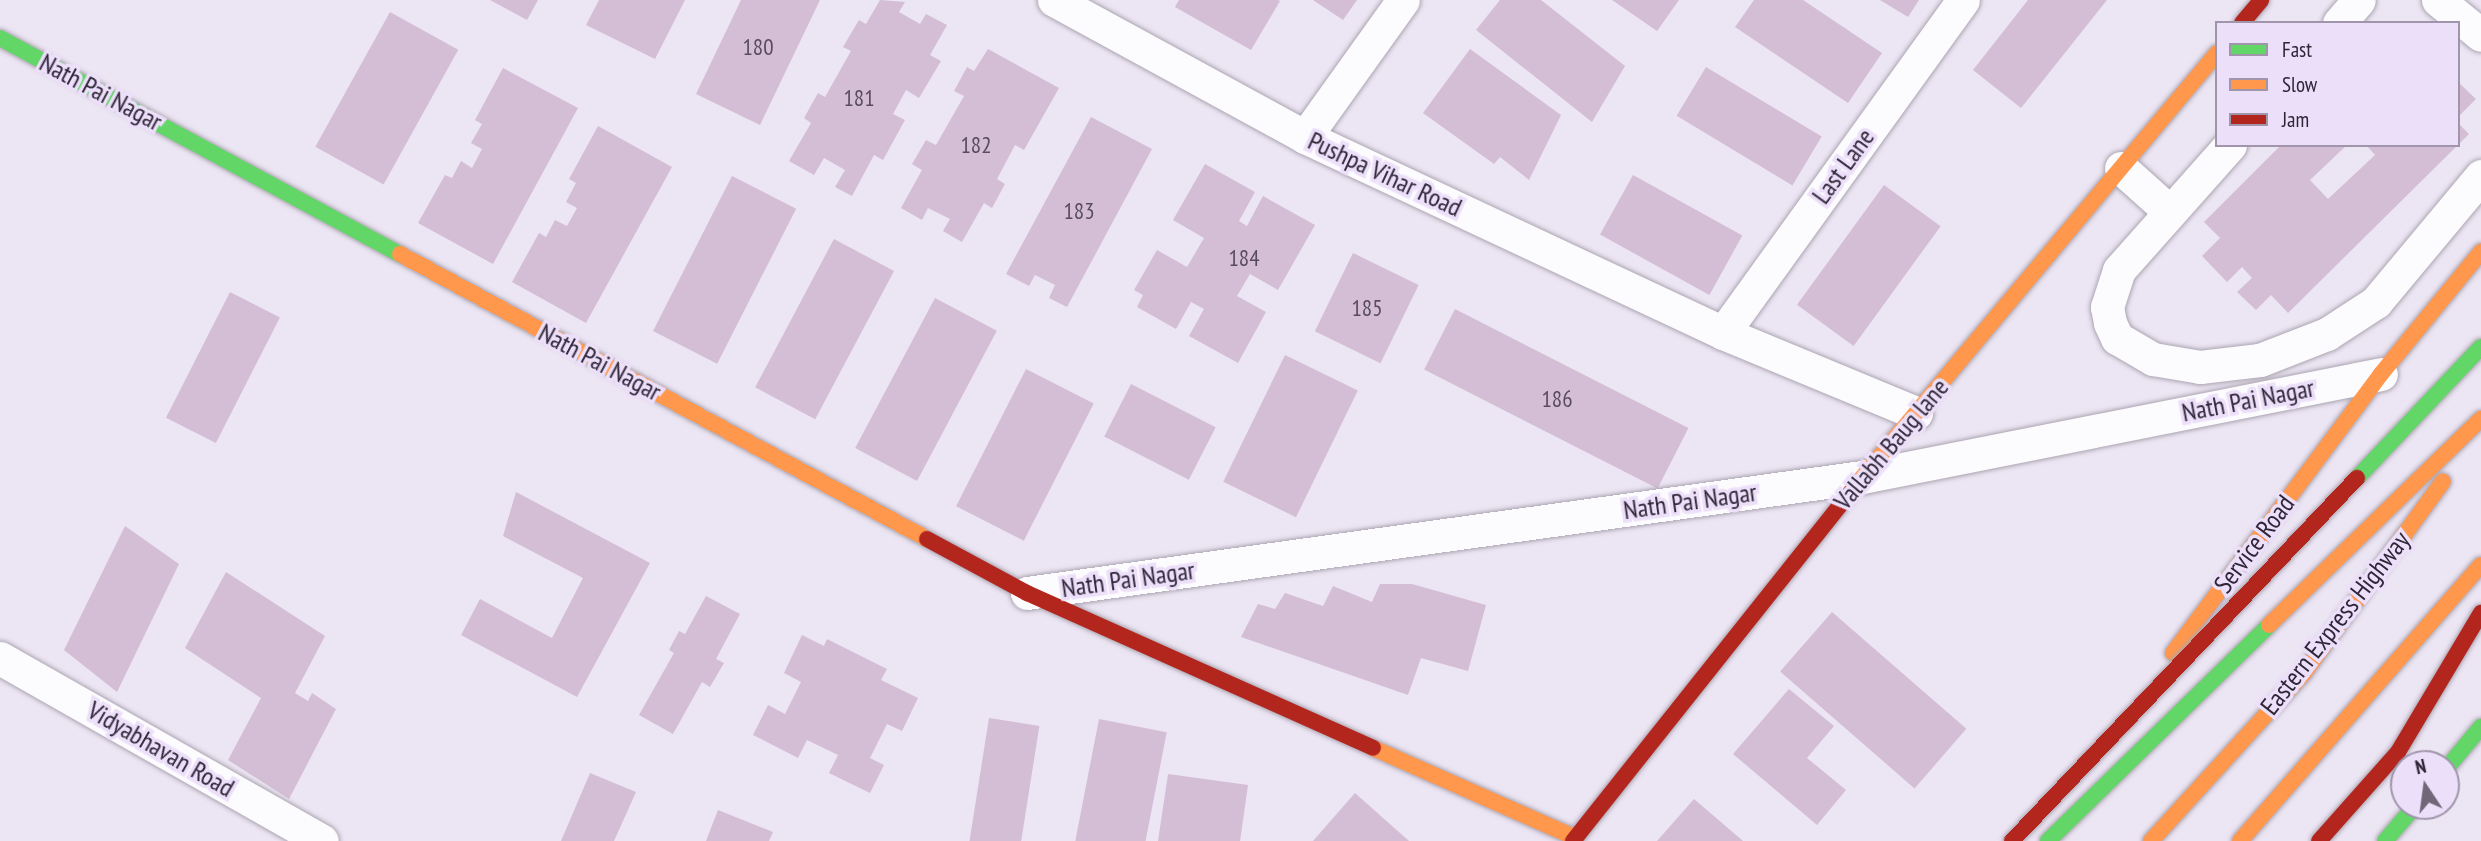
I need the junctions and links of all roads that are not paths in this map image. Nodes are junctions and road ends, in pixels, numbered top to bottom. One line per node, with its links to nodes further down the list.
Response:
1 (1054, 0): 12 (street, Pushpa Vihar Road)
2 (1403, 0): 12 (street)
3 (1963, 0): 18 (street, Last Lane)
4 (2262, 0): 7 (main road)
5 (2359, 0): 8 (street)
6 (2438, 0): 9 (street)
7 (2244, 21)
8 (2341, 21)
9 (2481, 35)
10 (0, 38): 26 (main road, Nath Pai Nagar)
11 (2215, 55): 14 (main road, Vallabh Baug lane)
12 (1305, 138): 18 (street, Pushpa Vihar Road)
13 (2228, 147): 16 (street)
14 (2121, 168): 16 (street); 21 (main road, Vallabh Baug lane)
15 (2481, 176): 16 (street)
16 (2171, 212)
17 (2481, 252): 20 (main road, Service Road)
18 (1724, 333): 21 (street, Pushpa Vihar Road)
19 (2481, 347): 34 (main road, bridge)
20 (2381, 374): 24 (street, Nath Pai Nagar); 35 (main road, Service Road)
21 (1916, 413): 24 (main road, Vallabh Baug lane)
22 (2481, 419): 36 (main road)
23 (2481, 428): 37 (main road, Eastern Express Highway)
24 (1862, 477): 26 (street, Nath Pai Nagar); 32 (main road, Vallabh Baug lane)
25 (2481, 565): 38 (main road)
26 (1027, 593): 32 (main road)
27 (2481, 613): 39 (main road)
28 (0, 658): 33 (street, Vidyabhavan Road)
29 (2481, 727): 30 (main road)
30 (2460, 752)
31 (2403, 820): 40 (main road)
32 (1575, 840)
33 (322, 841)
34 (2012, 841)
35 (2034, 841)
36 (2048, 841)
37 (2151, 841)
38 (2240, 841)
39 (2319, 841)
40 (2385, 841)

